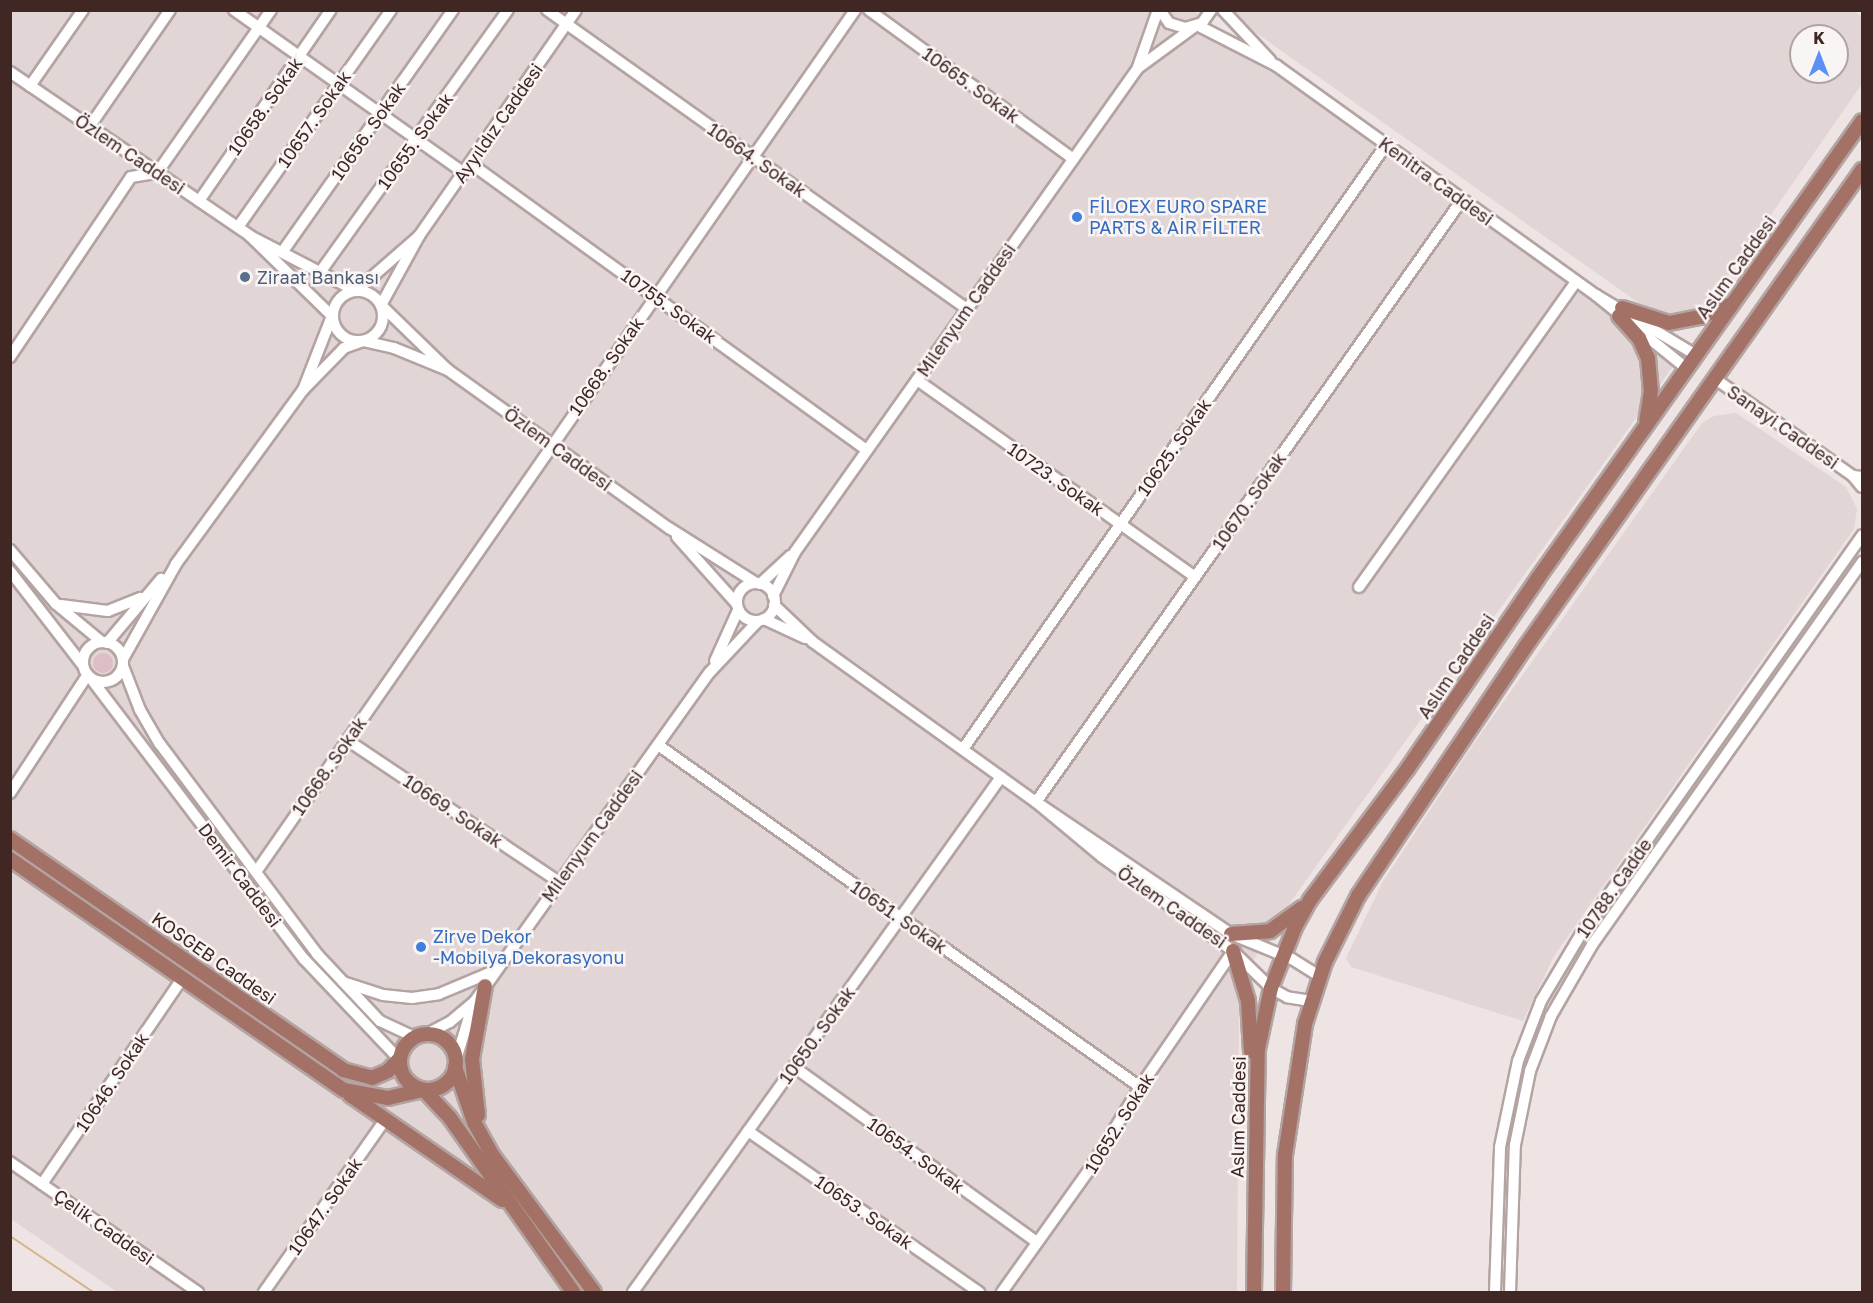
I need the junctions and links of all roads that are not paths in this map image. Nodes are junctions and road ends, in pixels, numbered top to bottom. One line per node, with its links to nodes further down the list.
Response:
1 (83, 10): 24 (street)
2 (170, 10): 27 (street)
3 (234, 10): 18 (street, 10755. Sokak)
4 (271, 10): 18 (street)
5 (331, 10): 19 (street, 10658. Sokak)
6 (391, 10): 23 (street, 10657. Sokak)
7 (453, 10): 25 (street, 10656. Sokak)
8 (508, 10): 28 (street, 10655. Sokak)
9 (547, 10): 16 (street, 10664. Sokak)
10 (576, 10): 16 (street, Ayyıldız Caddesi)
11 (855, 10): 30 (street, 10668. Sokak)
12 (869, 10): 31 (street, 10665. Sokak)
13 (1159, 10): 17 (street); 21 (street)
14 (1211, 10): 17 (street)
15 (1223, 10): 20 (street)
16 (567, 25): 30 (street, 10664. Sokak); 32 (street, Ayyıldız Caddesi)
17 (1196, 26): 20 (street); 21 (street)
18 (258, 27): 19 (street, 10755. Sokak); 34 (street)
19 (299, 56): 23 (street, 10755. Sokak); 36 (street, 10658. Sokak)
20 (1277, 66): 29 (street, Kenitra Caddesi)
21 (1138, 68): 31 (street, Milenyum Caddesi)
22 (10, 72): 24 (street, Özlem Caddesi)
23 (339, 84): 25 (street, 10755. Sokak); 37 (street, 10657. Sokak)
24 (30, 86): 27 (street, Özlem Caddesi)
25 (380, 113): 28 (street, 10755. Sokak); 40 (street, 10656. Sokak)
26 (1863, 121): 45 (main road, Aslım Caddesi)
27 (90, 126): 34 (street, Özlem Caddesi)
28 (416, 139): 32 (street, 10755. Sokak); 41 (street, 10655. Sokak)
29 (1386, 145): 35 (street, Kenitra Caddesi); 63 (street, 10625. Sokak)
30 (753, 157): 44 (street, 10668. Sokak); 47 (street, 10664. Sokak)
31 (1073, 159): 47 (street, Milenyum Caddesi)
32 (466, 168): 39 (street, Ayyıldız Caddesi); 44 (street, 10755. Sokak)
33 (1863, 170): 55 (main road)
34 (157, 173): 36 (street, Özlem Caddesi); 52 (street)
35 (1462, 200): 42 (street, Kenitra Caddesi); 71 (street, 10670. Sokak)
36 (199, 201): 37 (street, Özlem Caddesi)
37 (237, 228): 38 (street, Özlem Caddesi)
38 (250, 236): 40 (street, Özlem Caddesi); 49 (street, Özlem Caddesi)
39 (419, 236): 43 (street, Ayyıldız Caddesi); 46 (street, Ayyıldız Caddesi)
40 (283, 251): 41 (street, Özlem Caddesi)
41 (321, 271): 43 (street, Özlem Caddesi)
42 (1576, 282): 48 (street, Kenitra Caddesi); 73 (street)
43 (356, 291): 46 (street); 49 (street)
44 (656, 296): 59 (street, 10668. Sokak); 60 (street, 10755. Sokak)
45 (1731, 304): 48 (main road); 51 (main road, Aslım Caddesi)
46 (381, 305): 50 (street); 54 (street, Özlem Caddesi)
47 (967, 309): 56 (street, Milenyum Caddesi)
48 (1621, 312): 51 (street, Kenitra Caddesi); 53 (street, Kenitra Caddesi); 58 (main road)
49 (332, 316): 50 (street); 57 (street)
50 (363, 341): 54 (street, Özlem Caddesi); 57 (street)
51 (1696, 355): 53 (main road, Aslım Caddesi)
52 (10, 357)
53 (1686, 368): 58 (main road, Aslım Caddesi)
54 (448, 370): 59 (street, Özlem Caddesi)
55 (1714, 378): 61 (street, Sanayi Caddesi); 101 (main road)
56 (917, 380): 60 (street, Milenyum Caddesi); 63 (street, 10723. Sokak)
57 (303, 390): 69 (street)
58 (1644, 427): 95 (main road, Aslım Caddesi)
59 (552, 444): 64 (street, Özlem Caddesi); 85 (street, 10668. Sokak)
60 (867, 450): 67 (street, Milenyum Caddesi)
61 (1858, 477): 62 (street, Sanayi Caddesi)
62 (1863, 487)
63 (1120, 524): 71 (street, 10723. Sokak); 87 (street, 10625. Sokak)
64 (669, 528): 72 (street, Özlem Caddesi); 77 (street, Özlem Caddesi)
65 (1863, 535): 132 (street, 10788. Cadde)
66 (10, 550): 76 (street)
67 (795, 552): 72 (street); 75 (street)
68 (1863, 562): 133 (street, 10788. Cadde)
69 (176, 564): 74 (street); 81 (street)
70 (10, 571): 82 (street)
71 (1195, 578): 90 (street, 10670. Sokak)
72 (758, 584): 75 (street); 77 (street)
73 (1359, 587)
74 (148, 593): 76 (street); 79 (street)
75 (774, 600): 78 (street); 80 (street, Özlem Caddesi)
76 (57, 604): 79 (street)
77 (738, 607): 78 (street); 83 (street)
78 (761, 620): 80 (street, Özlem Caddesi); 83 (street)
79 (105, 642): 81 (street); 82 (street)
80 (813, 642): 87 (street, Özlem Caddesi)
81 (123, 662): 84 (street); 93 (street, Demir Caddesi)
82 (82, 664): 84 (street)
83 (710, 672): 86 (street, Milenyum Caddesi)
84 (90, 678): 89 (street); 109 (street, Demir Caddesi)
85 (347, 740): 93 (street, 10668. Sokak); 94 (street, 10669. Sokak)
86 (658, 745): 94 (street, Milenyum Caddesi); 96 (street, 10651. Sokak)
87 (963, 749): 88 (street, Özlem Caddesi)
88 (1001, 777): 90 (street, Özlem Caddesi); 96 (street, 10650. Sokak)
89 (10, 793)
90 (1036, 802): 97 (street, Özlem Caddesi); 98 (street, Özlem Caddesi)
91 (10, 839): 109 (main road, KOSGEB Caddesi)
92 (10, 859): 102 (main road, KOSGEB Caddesi)
93 (256, 872): 103 (street, Demir Caddesi)
94 (559, 882): 100 (street, Milenyum Caddesi)
95 (1310, 900): 97 (main road); 99 (main road, Aslım Caddesi)
96 (900, 918): 111 (street, 10650. Sokak); 113 (street, 10651. Sokak)
97 (1231, 934): 99 (street, Özlem Caddesi)
98 (1233, 951): 105 (street, Özlem Caddesi); 112 (main road); 113 (street, 10652. Sokak)
99 (1283, 955): 101 (street, Özlem Caddesi); 105 (main road, Aslım Caddesi)
100 (497, 970): 103 (street); 104 (street, Milenyum Caddesi)
101 (1319, 976): 107 (main road)
102 (182, 979): 114 (main road, KOSGEB Caddesi); 120 (street, 10646. Sokak)
103 (339, 980): 108 (street, Demir Caddesi)
104 (485, 986): 106 (street, Milenyum Caddesi); 118 (main road)
105 (1271, 988): 107 (street, Özlem Caddesi); 112 (main road, Aslım Caddesi)
106 (475, 1001): 108 (street, Milenyum Caddesi); 110 (street, Milenyum Caddesi)
107 (1311, 1001): 131 (main road)
108 (421, 1035): 109 (main road); 110 (main road)
109 (399, 1059): 115 (main road)
110 (456, 1064): 115 (main road); 118 (main road)
111 (794, 1067): 117 (street, 10650. Sokak); 122 (street, 10654. Sokak)
112 (1256, 1083): 130 (main road, Aslım Caddesi)
113 (1140, 1087): 122 (street, 10652. Sokak)
114 (344, 1090): 115 (main road, KOSGEB Caddesi); 116 (main road, KOSGEB Caddesi)
115 (424, 1090): 121 (main road, KOSGEB Caddesi)
116 (386, 1120): 121 (main road, KOSGEB Caddesi); 125 (street, 10647. Sokak)
117 (748, 1131): 127 (street, 10650. Sokak); 128 (street, 10653. Sokak)
118 (483, 1141): 126 (main road)
119 (10, 1162): 120 (street, Çelik Caddesi)
120 (42, 1184): 124 (street, Çelik Caddesi)
121 (507, 1203): 123 (main road, KOSGEB Caddesi)
122 (1038, 1242): 129 (street, 10652. Sokak)
123 (569, 1291)
124 (198, 1293)
125 (264, 1293)
126 (594, 1293)
127 (633, 1293)
128 (979, 1293)
129 (1002, 1293)
130 (1254, 1293)
131 (1283, 1293)
132 (1495, 1293)
133 (1510, 1293)

